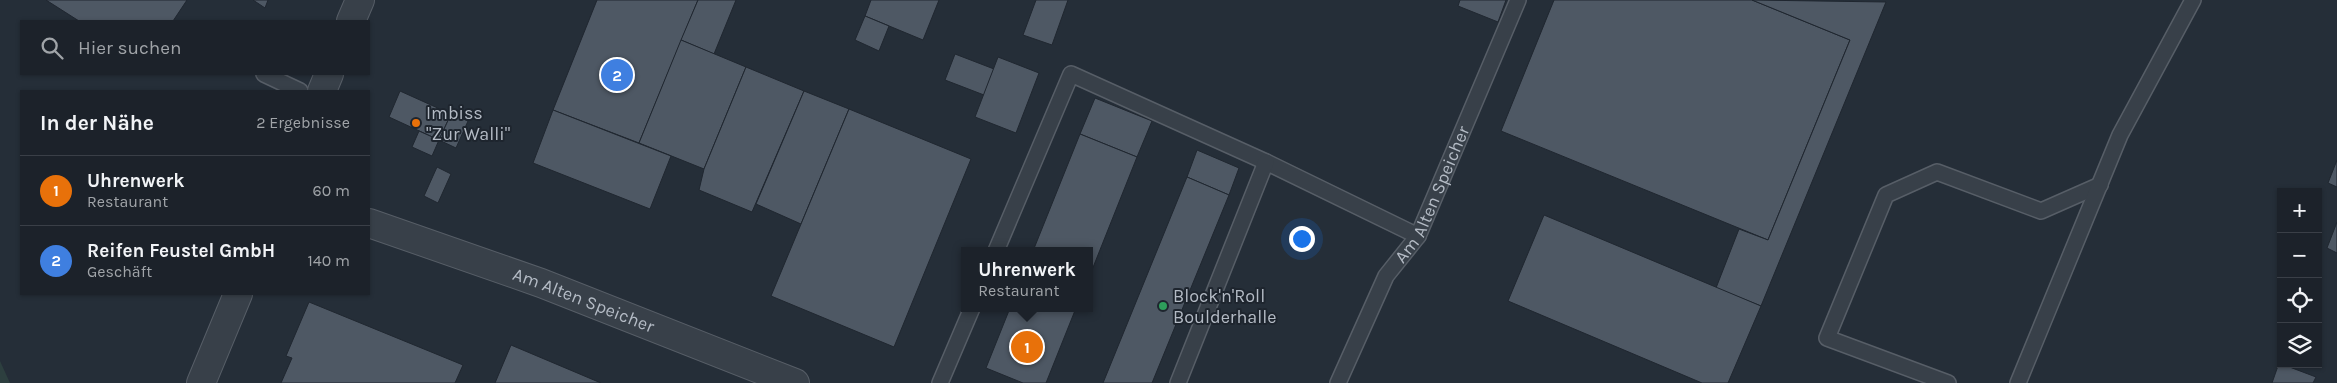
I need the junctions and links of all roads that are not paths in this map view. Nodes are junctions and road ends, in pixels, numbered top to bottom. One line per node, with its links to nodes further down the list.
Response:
1 (360, 0): 4 (street)
2 (1518, 0): 12 (lane, Am Alten Speicher)
3 (2193, 0): 10 (lane)
4 (351, 20)
5 (266, 75): 7 (lane)
6 (329, 75): 8 (street)
7 (298, 90)
8 (322, 90)
9 (1266, 162): 12 (lane); 13 (lane); 19 (lane)
10 (2100, 185): 21 (lane); 22 (lane)
11 (370, 223): 17 (street, Am Alten Speicher)
12 (1418, 236): 20 (lane, Am Alten Speicher)
13 (998, 247)
14 (238, 295): 16 (street)
15 (970, 312): 18 (lane)
16 (201, 383)
17 (796, 383)
18 (940, 383)
19 (1178, 383)
20 (1338, 383)
21 (1948, 383)
22 (2018, 383)

